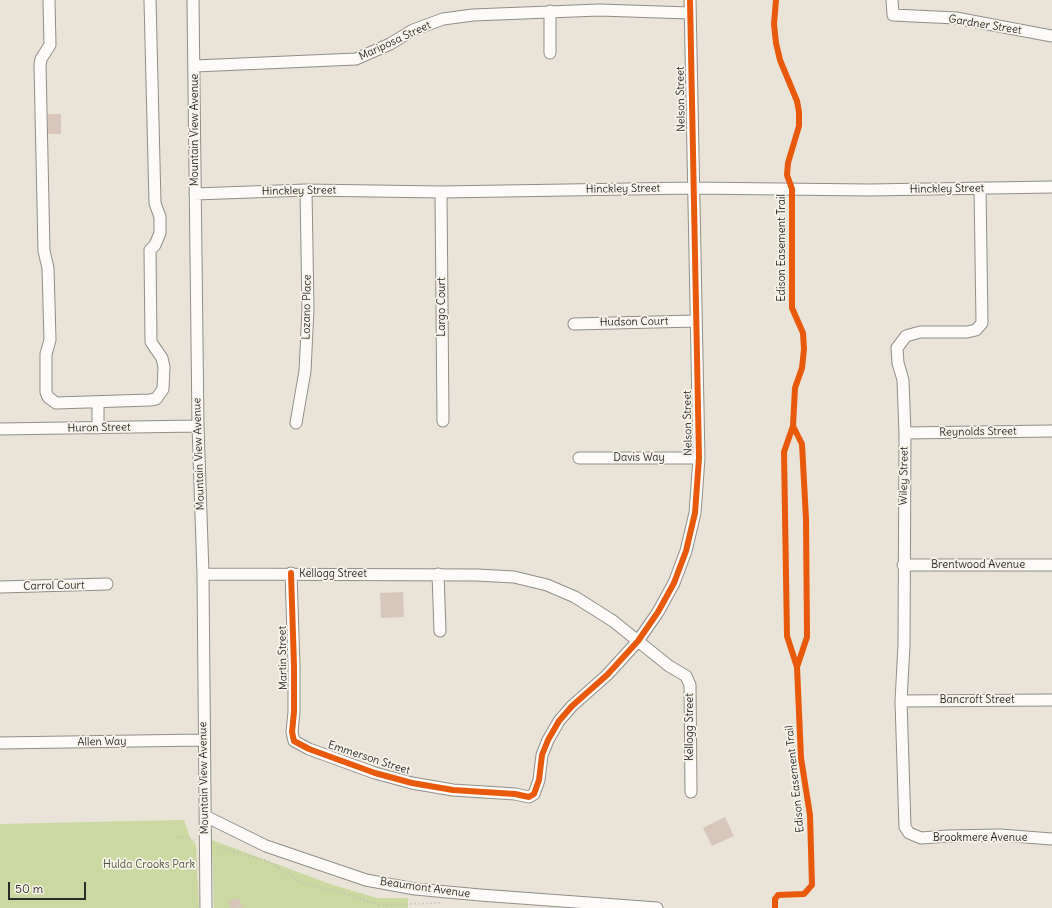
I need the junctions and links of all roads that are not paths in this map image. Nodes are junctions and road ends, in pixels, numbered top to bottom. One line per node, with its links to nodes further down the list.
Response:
1 (49, 0): 19 (street)
2 (150, 0): 19 (street)
3 (193, 0): 10 (street, Mountain View Avenue)
4 (690, 0): 7 (street, Nelson Street)
5 (892, 0): 8 (street, Gardner Street)
6 (550, 11): 7 (street, Mariposa Street); 9 (street); 10 (street, Mariposa Street)
7 (690, 13): 12 (street, Nelson Street)
8 (1052, 36)
9 (550, 53)
10 (195, 66): 16 (street, Mountain View Avenue)
11 (1052, 187): 13 (street, Hinckley Street)
12 (692, 188): 13 (street, Hinckley Street); 15 (street, Hinckley Street); 17 (street, Nelson Street)
13 (980, 188): 26 (street, Wiley Street)
14 (306, 190): 15 (street, Hinckley Street); 16 (street, Hinckley Street); 21 (street, Lozano Place)
15 (442, 192): 20 (street, Largo Court)
16 (195, 194): 22 (street, Mountain View Avenue)
17 (695, 321): 18 (street, Hudson Court); 28 (street, Nelson Street)
18 (574, 324)
19 (98, 402): 23 (street)
20 (444, 422)
21 (296, 423)
22 (198, 426): 23 (street, Huron Street); 31 (street, Mountain View Avenue)
23 (98, 428): 24 (street, Huron Street)
24 (0, 429)
25 (1052, 431): 26 (street, Reynolds Street)
26 (905, 433): 29 (street, Wiley Street)
27 (579, 458): 28 (street, Davis Way)
28 (699, 458): 37 (street, Nelson Street)
29 (903, 565): 30 (street, Brentwood Avenue); 39 (street, Wiley Street)
30 (1052, 565)
31 (203, 574): 32 (street, Kellogg Street); 40 (street, Mountain View Avenue)
32 (291, 574): 33 (street, Kellogg Street); 41 (street, Martin Street)
33 (438, 574): 36 (street); 37 (street, Kellogg Street)
34 (107, 584): 35 (street, Carrol Court)
35 (0, 587)
36 (440, 631)
37 (638, 641): 43 (street, Kellogg Street); 44 (street, Nelson Street)
38 (1052, 700): 39 (street, Bancroft Street)
39 (901, 701): 46 (street, Wiley Street)
40 (203, 740): 42 (street, Allen Way); 45 (street, Mountain View Avenue)
41 (294, 741): 44 (street, Emmerson Street)
42 (0, 744)
43 (691, 792)
44 (534, 794)
45 (205, 816): 48 (street, Mountain View Avenue); 49 (street, Beaumont Avenue)
46 (909, 834): 47 (street, Brookmere Avenue)
47 (1052, 839)
48 (206, 908)
49 (657, 908)

